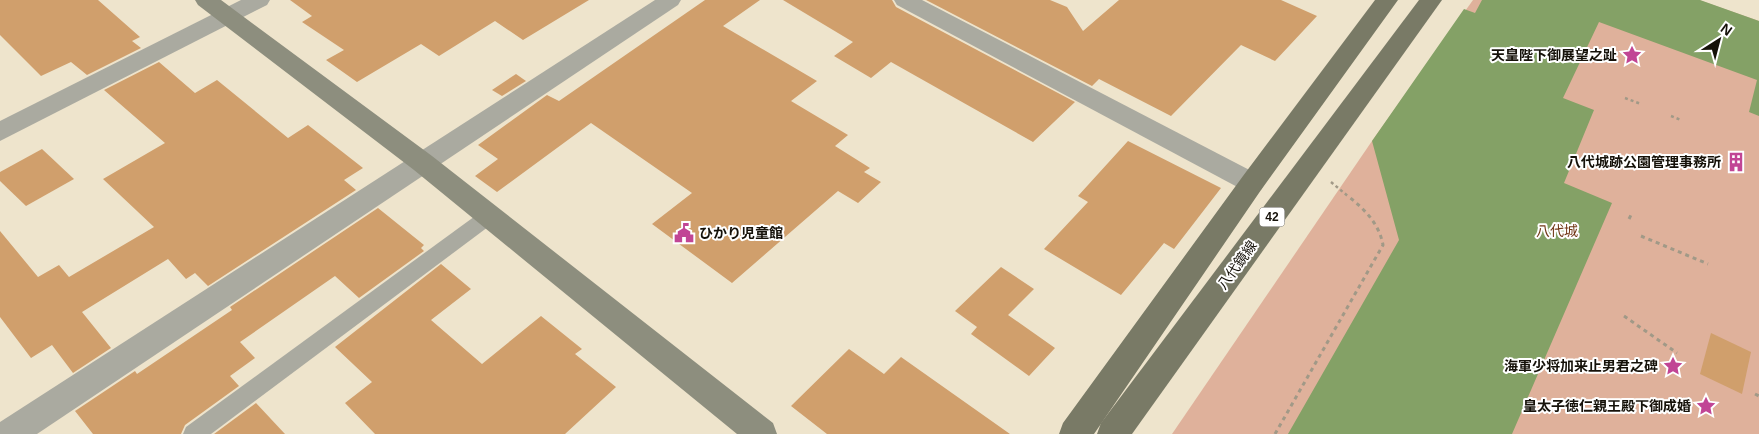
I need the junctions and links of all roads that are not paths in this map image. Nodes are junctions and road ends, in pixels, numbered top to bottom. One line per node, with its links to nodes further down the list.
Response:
1 (206, 0): 7 (street)
2 (259, 0): 7 (street)
3 (670, 0): 9 (street)
4 (905, 0): 10 (street)
5 (1387, 0): 10 (main road, 42)
6 (1431, 0): 16 (main road, 八代鏡線 / 42)
7 (228, 16): 8 (street); 9 (street)
8 (0, 132)
9 (423, 163): 11 (street); 12 (street)
10 (1252, 183): 15 (main road, 42)
11 (489, 216): 13 (lane); 14 (street)
12 (10, 434)
13 (194, 434)
14 (761, 434)
15 (1074, 434)
16 (1113, 434)

